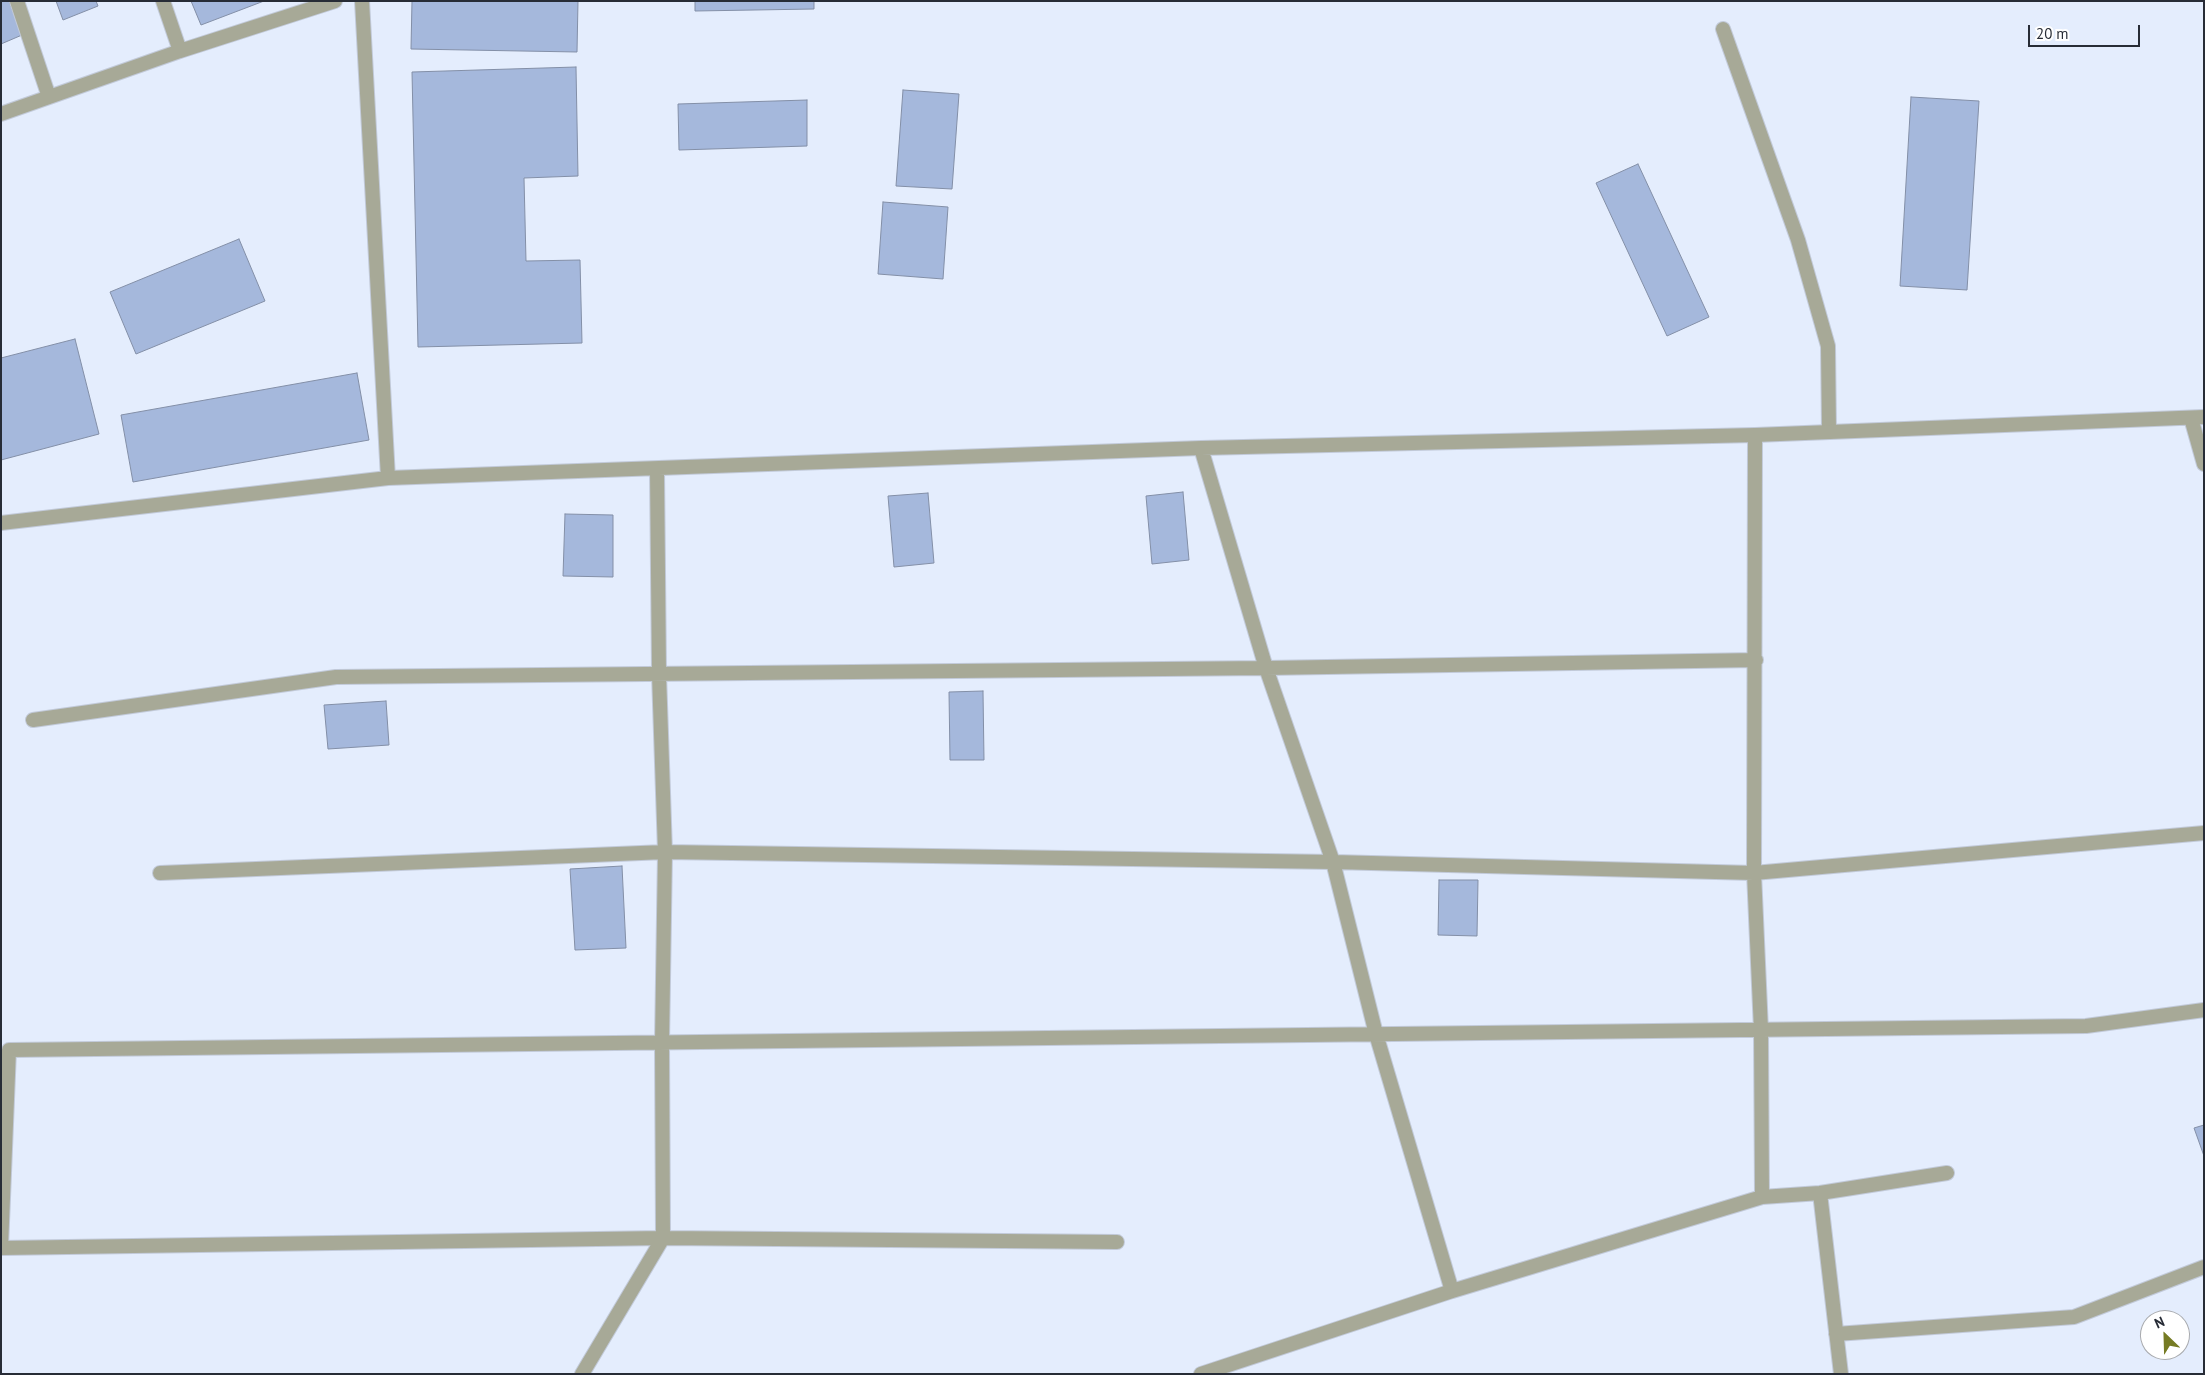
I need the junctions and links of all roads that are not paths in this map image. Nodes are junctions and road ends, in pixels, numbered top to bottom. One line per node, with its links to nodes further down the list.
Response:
1 (17, 1): 8 (street)
2 (163, 1): 7 (street)
3 (335, 1): 5 (street)
4 (362, 1): 16 (street)
5 (303, 6): 7 (street)
6 (1723, 29): 11 (street)
7 (180, 51): 8 (street)
8 (49, 96): 9 (street)
9 (1, 114)
10 (2197, 417): 11 (street); 14 (street)
11 (1829, 432): 12 (street)
12 (1755, 434): 13 (street); 18 (street)
13 (1201, 448): 15 (street); 19 (street)
14 (2204, 464)
15 (657, 469): 16 (street); 20 (street)
16 (388, 478): 17 (street)
17 (1, 523)
18 (1756, 660): 19 (street); 26 (street)
19 (1266, 668): 20 (street); 24 (street)
20 (659, 674): 21 (street); 23 (street)
21 (33, 720)
22 (2204, 833): 26 (street)
23 (665, 852): 24 (street); 25 (street); 30 (street)
24 (1333, 862): 26 (street); 29 (street)
25 (160, 873)
26 (1754, 873): 28 (street)
27 (2204, 1010): 28 (street)
28 (1761, 1030): 29 (street); 33 (street)
29 (1376, 1034): 30 (street); 38 (street)
30 (662, 1043): 34 (street); 36 (street)
31 (1947, 1173): 32 (street)
32 (1820, 1192): 33 (street); 39 (street)
33 (1762, 1197): 38 (street)
34 (663, 1238): 35 (street); 36 (street); 40 (street)
35 (1117, 1242)
36 (1, 1247)
37 (2204, 1267): 39 (street)
38 (1452, 1292): 41 (street)
39 (1836, 1334): 42 (street)
40 (582, 1374)
41 (1201, 1374)
42 (1841, 1374)

